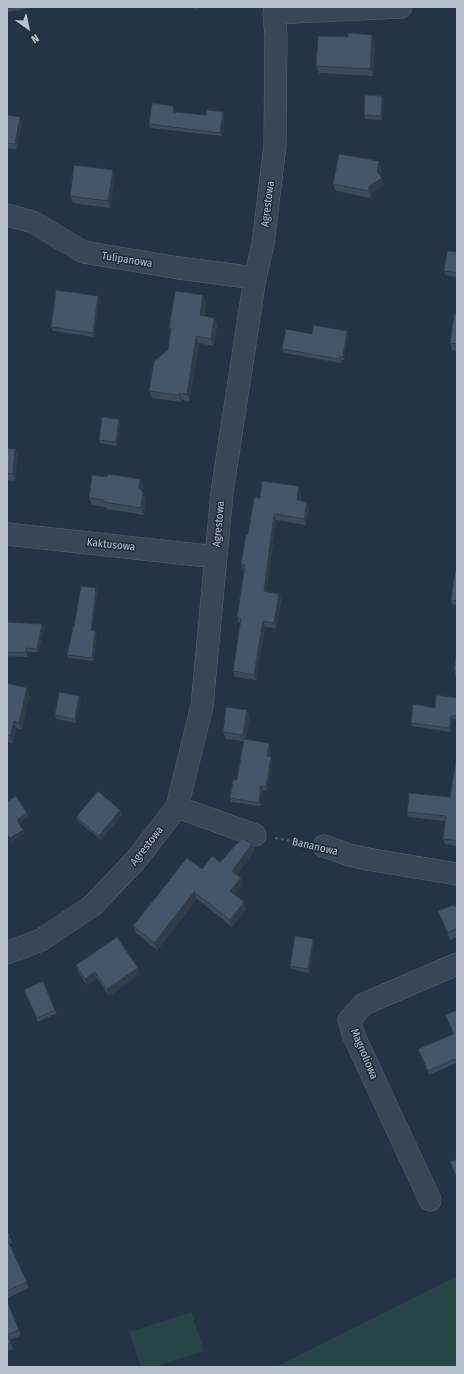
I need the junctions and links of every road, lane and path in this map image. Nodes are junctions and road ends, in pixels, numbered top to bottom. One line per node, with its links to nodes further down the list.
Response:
1 (402, 7): 3 (street, Agrestowa)
2 (7, 214): 3 (street, Tulipanowa)
3 (256, 278): 5 (street, Agrestowa)
4 (7, 534): 5 (street, Kaktusowa)
5 (216, 557): 6 (street, Agrestowa)
6 (177, 807): 7 (street); 10 (street, Agrestowa)
7 (254, 835): 8 (path, Bananowa)
8 (324, 846): 9 (street, Bananowa)
9 (457, 874)
10 (7, 953)
11 (457, 964): 12 (street, Magnoliowa)
12 (430, 1200)

